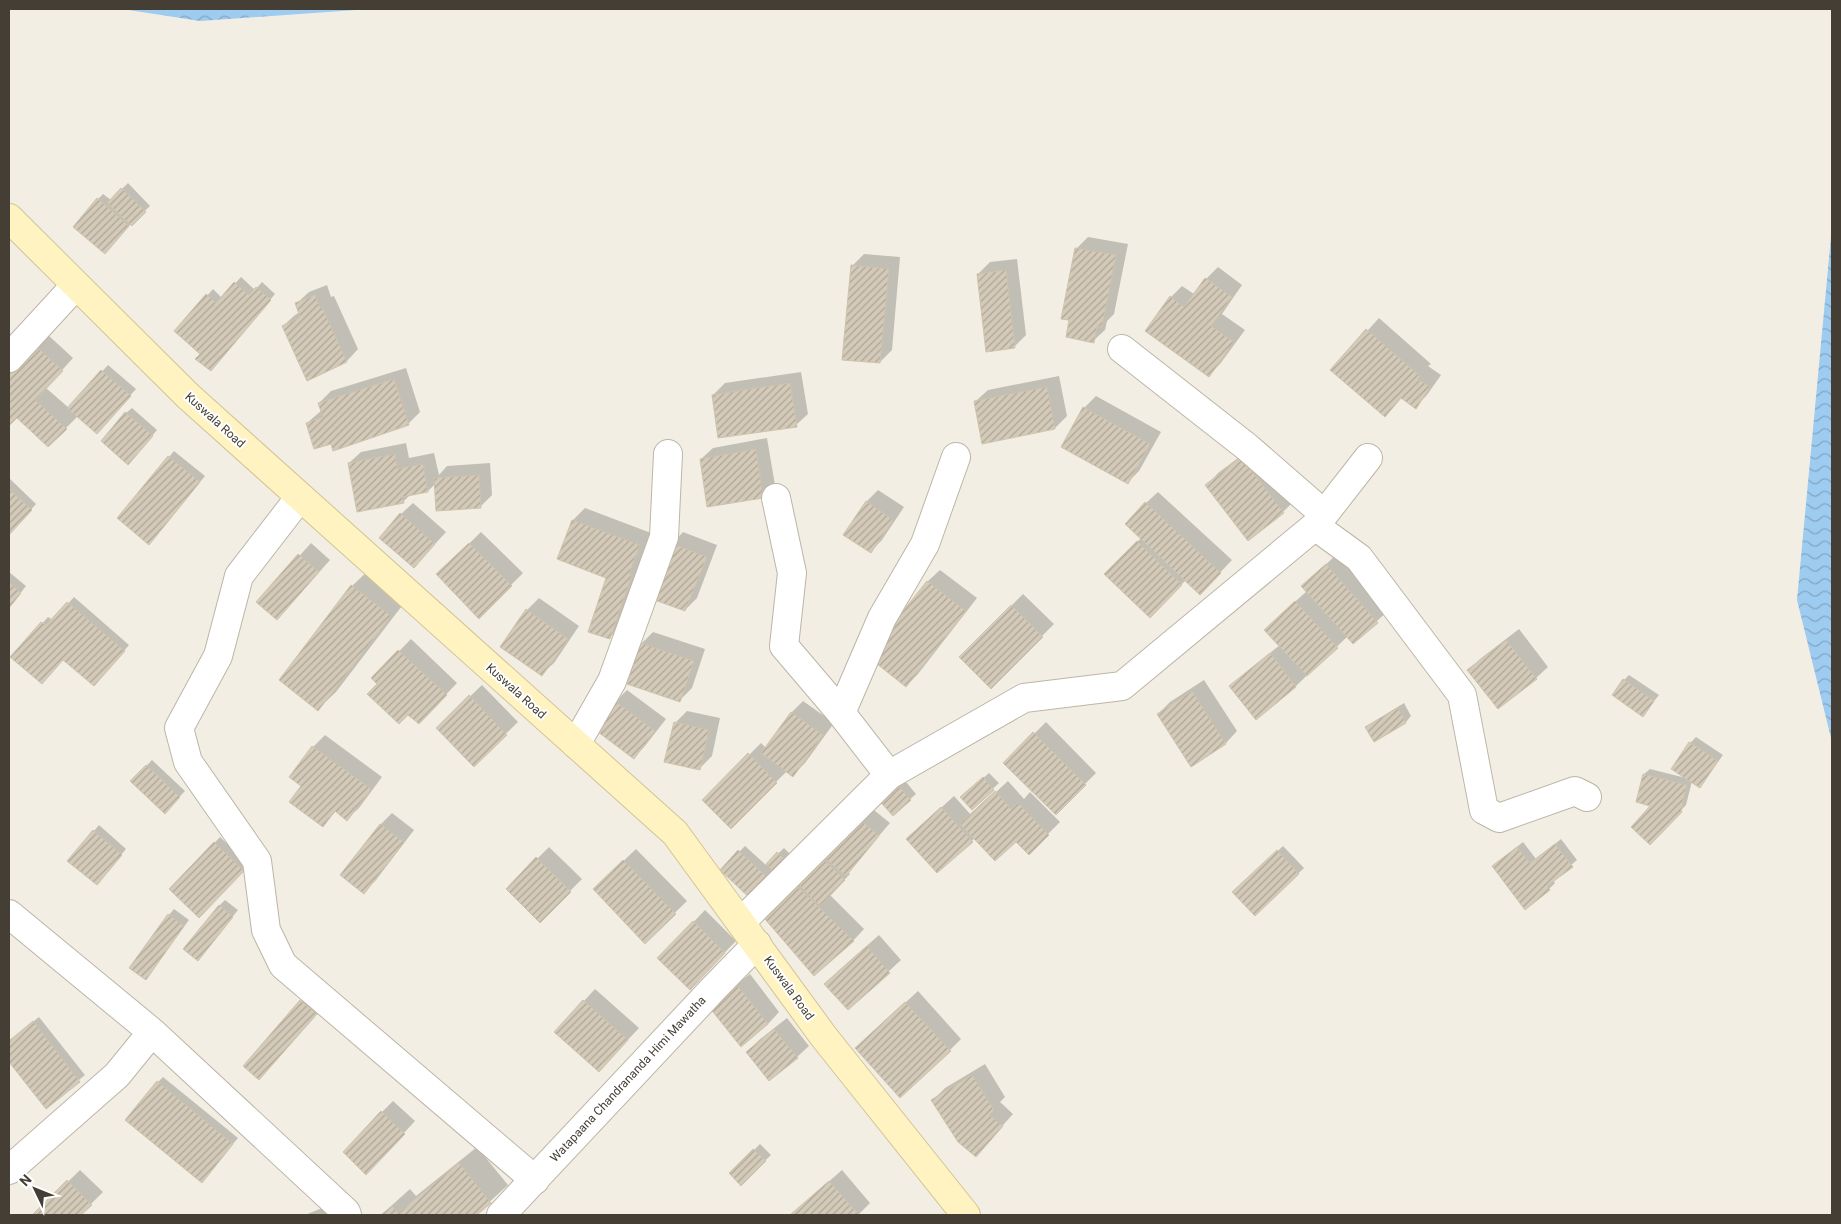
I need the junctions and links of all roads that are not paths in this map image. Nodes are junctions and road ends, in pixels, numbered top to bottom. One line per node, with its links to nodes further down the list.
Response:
1 (9, 218): 2 (street, Kuswala Road)
2 (76, 285): 4 (street); 8 (street, Kuswala Road)
3 (1122, 349): 10 (street)
4 (9, 358)
5 (668, 454): 12 (street)
6 (956, 457): 11 (street)
7 (1368, 458): 10 (street)
8 (300, 497): 12 (street, Kuswala Road); 20 (street)
9 (776, 498): 11 (street)
10 (1319, 520): 13 (street); 14 (street)
11 (842, 713): 13 (street)
12 (576, 744): 16 (street, Kuswala Road)
13 (889, 775): 16 (street)
14 (1587, 797)
15 (9, 914): 18 (street)
16 (740, 922): 17 (street, Kuswala Road)
17 (757, 944): 20 (street, Watapaana Chandrananda Himi Mawatha); 23 (street, Kuswala Road)
18 (152, 1032): 19 (street); 22 (street)
19 (9, 1170)
20 (535, 1180): 21 (street, Watapaana Chandrananda Himi Mawatha)
21 (506, 1214)
22 (347, 1215)
23 (966, 1215)

